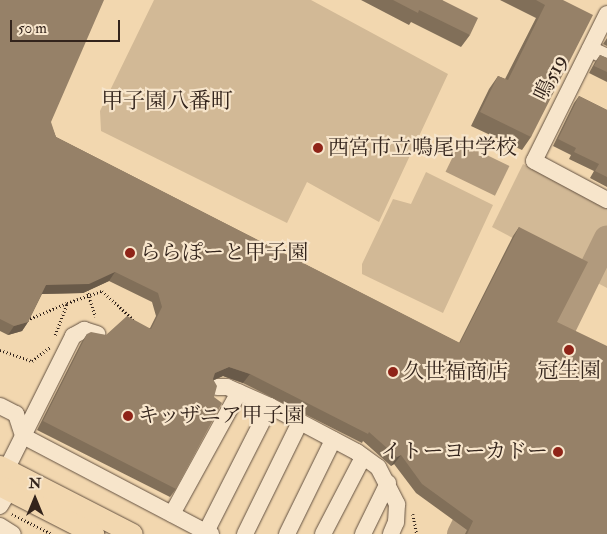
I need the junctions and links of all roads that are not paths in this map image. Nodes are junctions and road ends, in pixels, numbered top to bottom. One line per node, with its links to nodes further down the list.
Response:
1 (607, 14): 2 (street, 鳴519)
2 (590, 49): 3 (street); 4 (street, 鳴519)
3 (607, 58)
4 (607, 200)
5 (97, 334): 11 (street)
6 (239, 392): 7 (street); 9 (street); 16 (street)
7 (217, 394)
8 (0, 406): 11 (street)
9 (270, 406): 10 (street); 17 (street)
10 (300, 422): 12 (street); 21 (street)
11 (23, 436): 15 (street); 16 (street)
12 (333, 440): 13 (street); 22 (street)
13 (363, 456): 14 (street); 23 (street)
14 (388, 483): 24 (street); 25 (street)
15 (3, 494): 18 (street); 19 (main road); 20 (main road)
16 (172, 514): 17 (street)
17 (209, 533)
18 (14, 534)
19 (94, 534)
20 (133, 534)
21 (245, 534)
22 (287, 534)
23 (323, 534)
24 (363, 534)
25 (391, 534)

